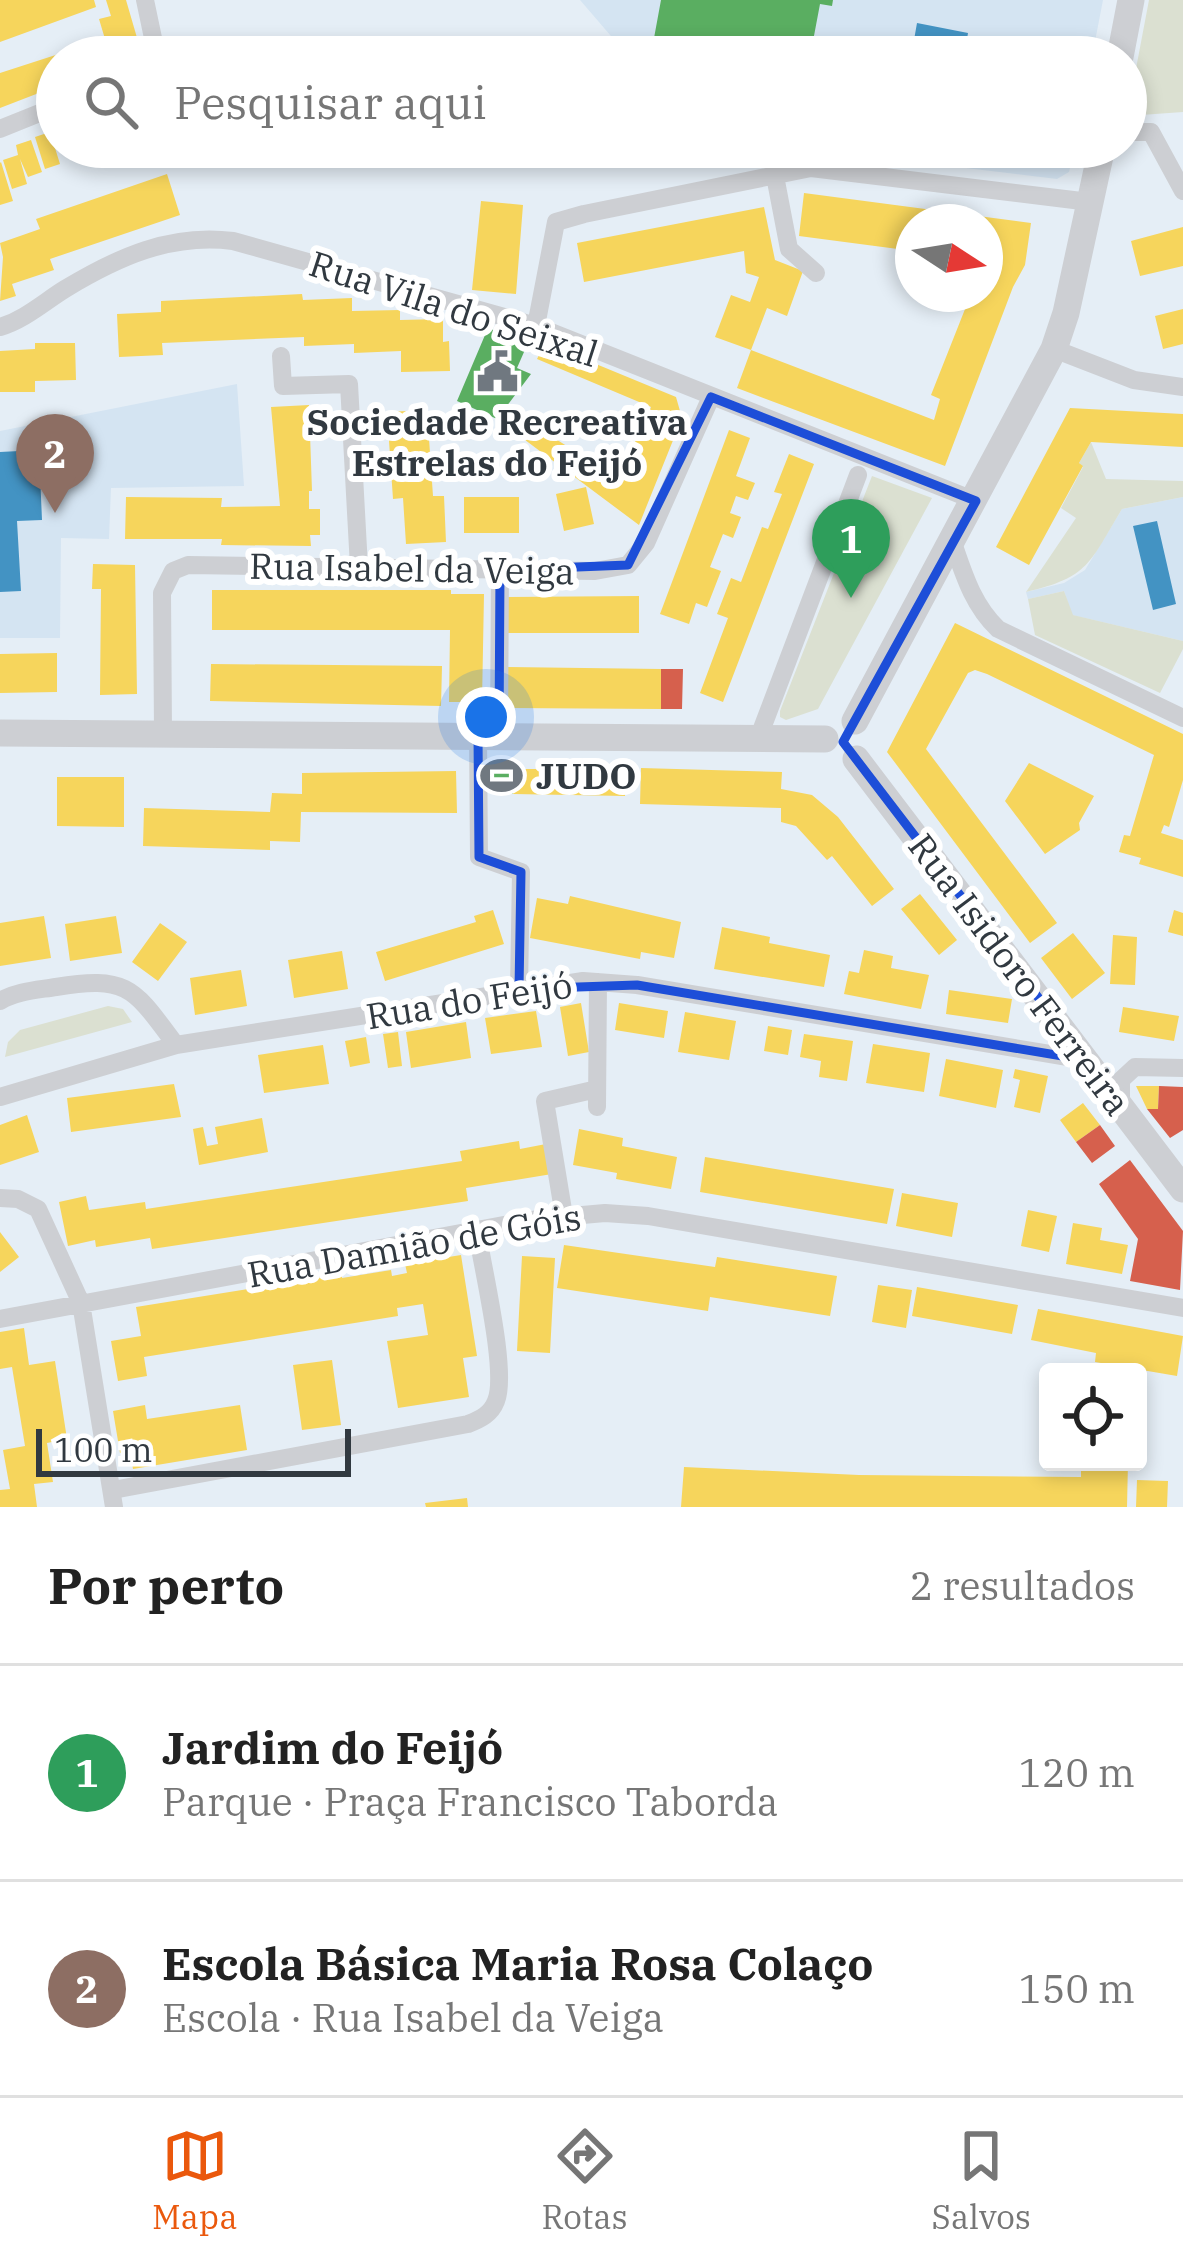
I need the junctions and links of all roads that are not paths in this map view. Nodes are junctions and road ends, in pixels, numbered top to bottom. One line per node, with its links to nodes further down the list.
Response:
1 (1131, 0): 4 (main road)
2 (146, 3): 3 (street)
3 (153, 36)
4 (1124, 36)
5 (36, 114): 6 (street)
6 (0, 129)
7 (1147, 132): 10 (street)
8 (1097, 168): 11 (main road)
9 (775, 176): 11 (street); 12 (street); 13 (street)
10 (1183, 191)
11 (1090, 202): 15 (main road)
12 (816, 273)
13 (536, 326): 14 (street, Rua Vila do Seixal); 18 (street, Rua Vila do Seixal)
14 (0, 327)
15 (1054, 349): 17 (street); 20 (main road)
16 (281, 356): 22 (street)
17 (1183, 387)
18 (711, 397): 20 (street, Rua Vila do Seixal); 23 (street, Rua Isabel da Veiga)
19 (858, 476): 29 (street)
20 (976, 501): 21 (main road)
21 (952, 543): 24 (street); 25 (main road)
22 (359, 567): 23 (street, Rua Isabel da Veiga); 26 (street, Rua Isabel da Veiga)
23 (500, 570): 28 (street)
24 (1183, 718)
25 (855, 722): 30 (main road); 31 (main road)
26 (163, 732): 27 (main road); 28 (main road)
27 (0, 733)
28 (489, 735): 29 (main road); 33 (street)
29 (758, 739): 30 (main road)
30 (825, 739): 31 (main road)
31 (856, 758): 36 (main road, Rua Isidoro Ferreira)
32 (598, 982): 33 (street, Rua do Feijó); 36 (street, Rua do Feijó); 42 (street)
33 (519, 989): 35 (street, Rua do Feijó)
34 (0, 1001): 35 (street)
35 (176, 1045): 38 (street, Rua do Feijó)
36 (1086, 1060): 39 (main road, Rua Isidoro Ferreira)
37 (1183, 1068): 39 (street)
38 (0, 1097)
39 (1120, 1106): 40 (main road, Rua Isidoro Ferreira)
40 (1183, 1189)
41 (0, 1198): 44 (street)
42 (564, 1216): 43 (street, Rua Damião de Góis); 45 (street, Rua Damião de Góis)
43 (477, 1231): 44 (street, Rua Damião de Góis); 47 (street)
44 (81, 1303): 46 (street, Rua Damião de Góis); 47 (street)
45 (1183, 1308)
46 (0, 1319)
47 (113, 1498)

